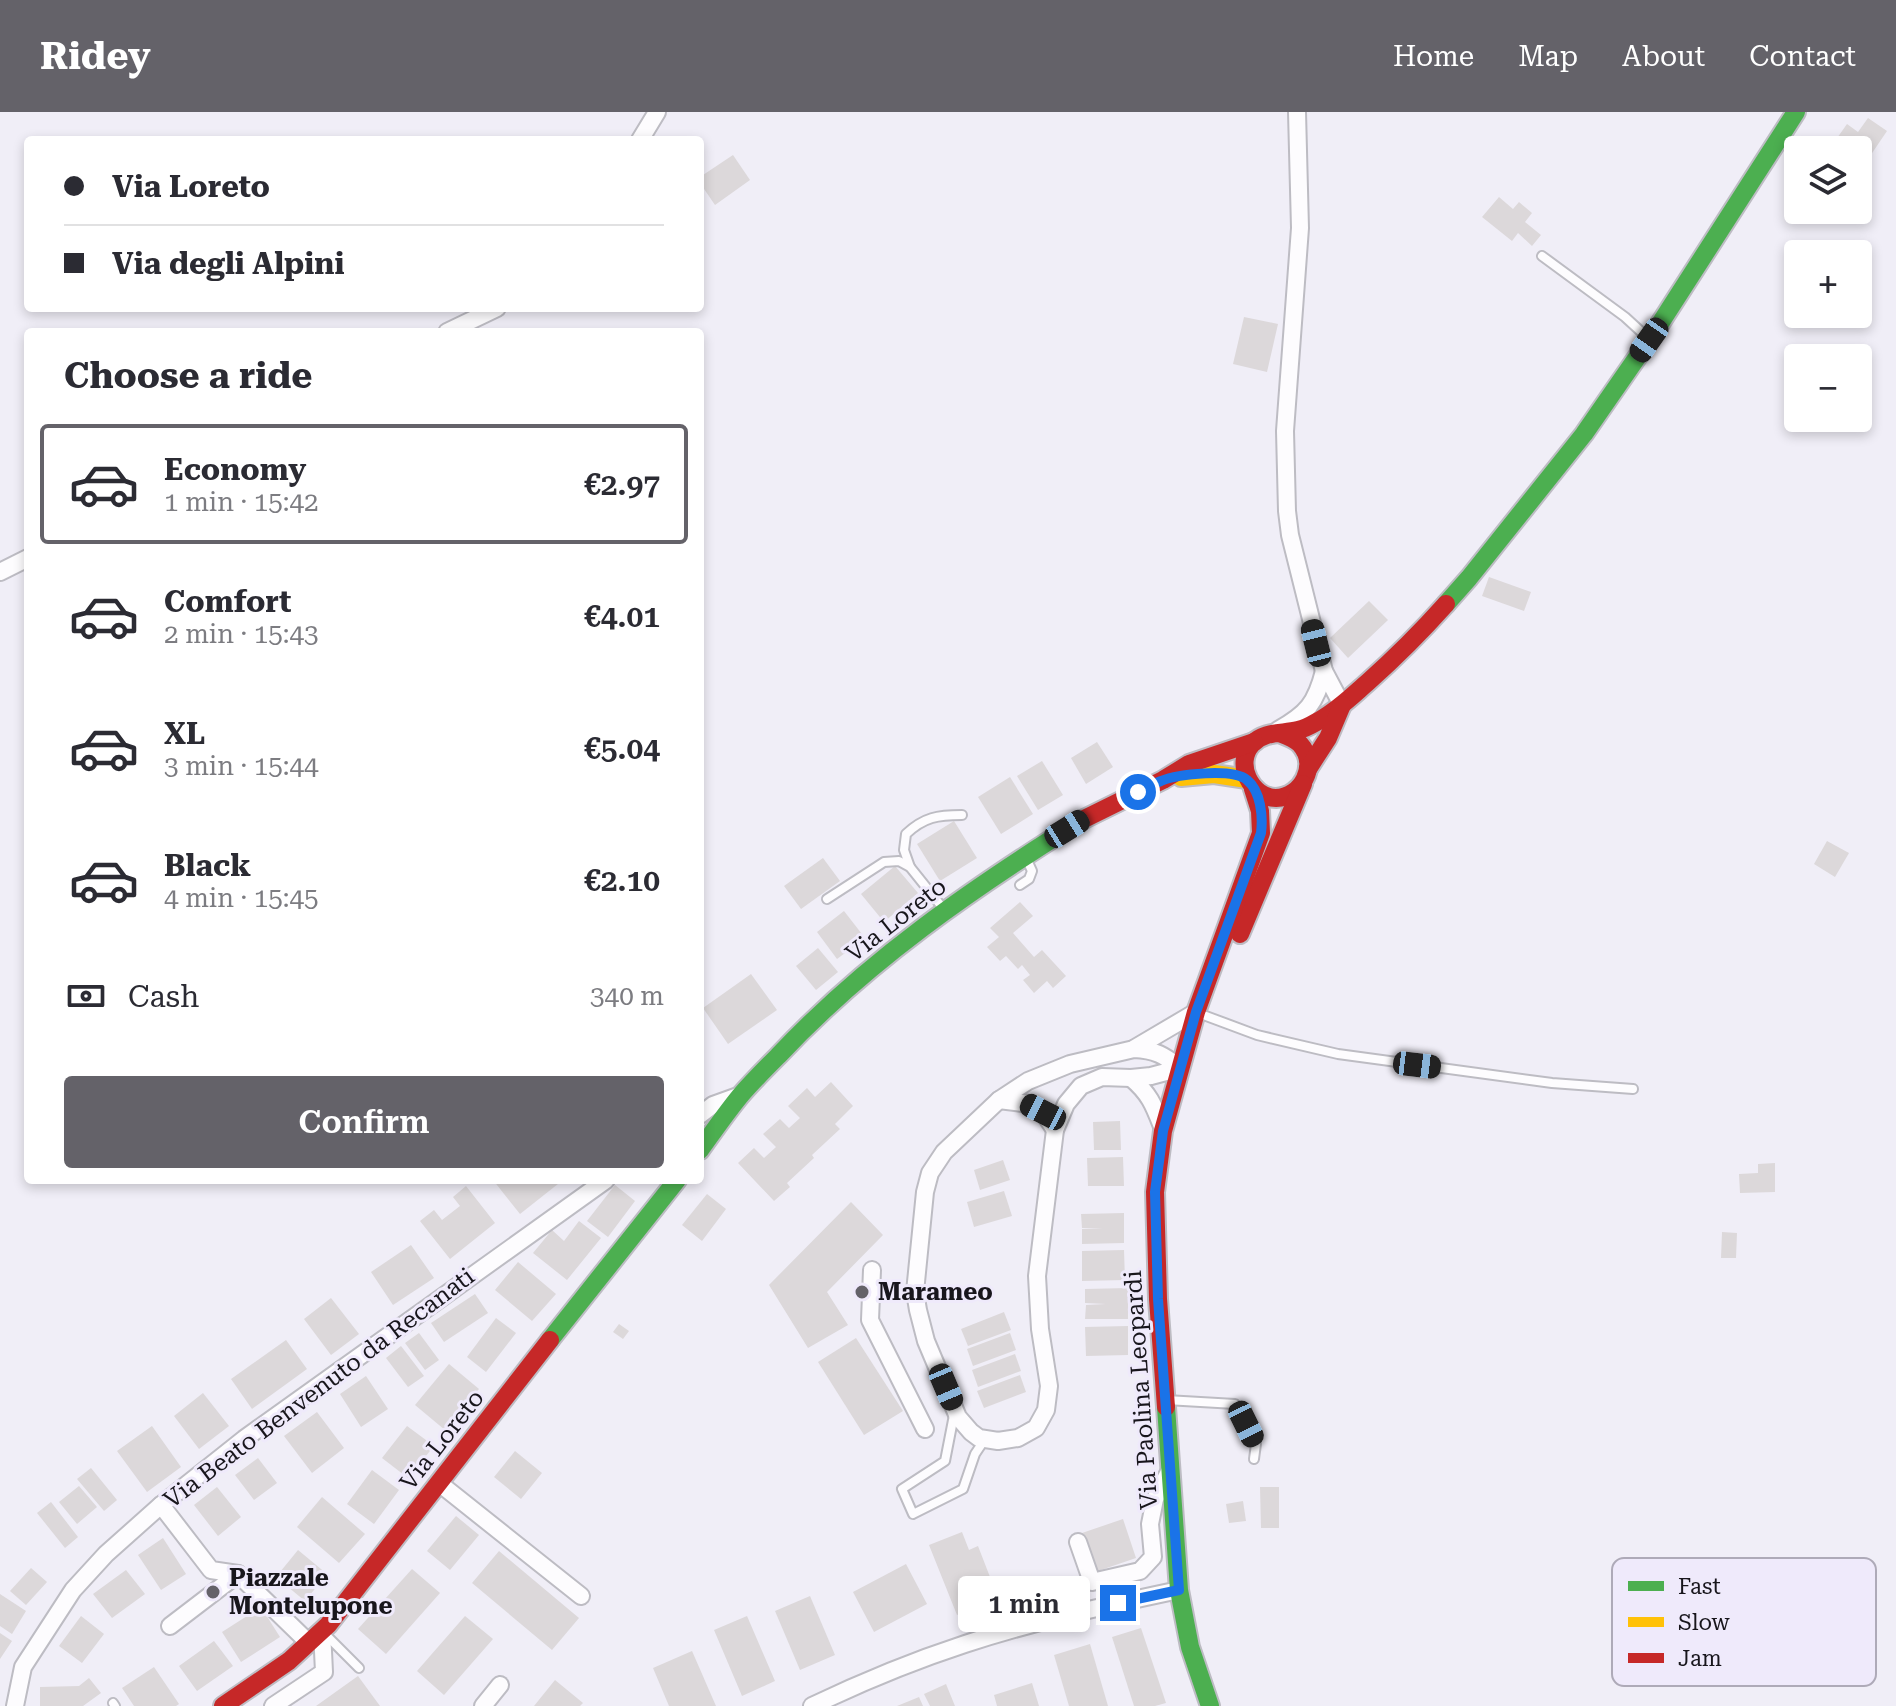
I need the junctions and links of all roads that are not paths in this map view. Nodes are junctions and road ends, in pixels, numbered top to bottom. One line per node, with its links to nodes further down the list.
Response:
1 (674, 112): 4 (street)
2 (1297, 112): 12 (street)
3 (1796, 112): 9 (main road)
4 (655, 115): 5 (street)
5 (642, 136)
6 (1542, 256): 9 (lane)
7 (489, 312): 8 (street)
8 (455, 328)
9 (1649, 340): 13 (main road)
10 (24, 560): 11 (street)
11 (0, 572)
12 (1324, 671): 13 (street); 14 (street)
13 (1342, 705): 14 (main road); 16 (main road, Via Paolina Leopardi)
14 (1275, 734): 15 (main road); 16 (main road)
15 (1254, 742): 17 (main road, Via Loreto); 18 (main road)
16 (1306, 775): 18 (main road); 25 (main road, Via Paolina Leopardi)
17 (1163, 780): 18 (main road, Via Loreto); 20 (main road, Via Loreto)
18 (1250, 784): 25 (main road, Via Paolina Leopardi)
19 (962, 815): 21 (lane)
20 (1024, 856): 22 (lane); 24 (main road, Via Loreto)
21 (910, 867): 23 (lane); 24 (lane)
22 (1020, 885)
23 (827, 899)
24 (945, 911): 30 (main road, Via Loreto)
25 (1201, 1014): 26 (street); 27 (main road, Via Paolina Leopardi); 29 (lane)
26 (1134, 1049): 27 (street); 31 (street)
27 (1181, 1068): 28 (street); 34 (main road, Via Paolina Leopardi)
28 (1131, 1078): 33 (street); 34 (street)
29 (1633, 1089)
30 (741, 1095): 32 (street); 35 (main road, Via Loreto)
31 (999, 1100): 33 (street); 40 (street)
32 (704, 1112)
33 (1055, 1130): 42 (street)
34 (1163, 1131): 39 (main road, Via Paolina Leopardi)
35 (704, 1145)
36 (600, 1184): 46 (street, Via Beato Benvenuto da Recanati)
37 (674, 1184): 45 (main road, Via Loreto)
38 (872, 1270): 41 (street)
39 (1166, 1400): 43 (lane); 44 (main road, Via Paolina Leopardi)
40 (955, 1410): 42 (street); 42 (lane)
41 (925, 1429)
42 (985, 1439)
43 (1254, 1459)
44 (1171, 1469): 47 (street); 49 (main road, Via Paolina Leopardi)
45 (439, 1483): 50 (street); 52 (main road, Via Loreto)
46 (161, 1505): 48 (street); 56 (street, Via Beato Benvenuto da Recanati)
47 (1078, 1542)
48 (238, 1574): 51 (street); 52 (street)
49 (1179, 1590): 60 (street); 61 (main road, Via Paolina Leopardi)
50 (581, 1596)
51 (170, 1626)
52 (315, 1636): 53 (lane); 57 (main road, Via Loreto); 58 (street)
53 (359, 1668)
54 (500, 1685): 59 (street)
55 (0, 1702): 56 (street)
56 (13, 1706)
57 (223, 1706)
58 (273, 1706)
59 (483, 1706)
60 (812, 1706)
61 (1210, 1706)

